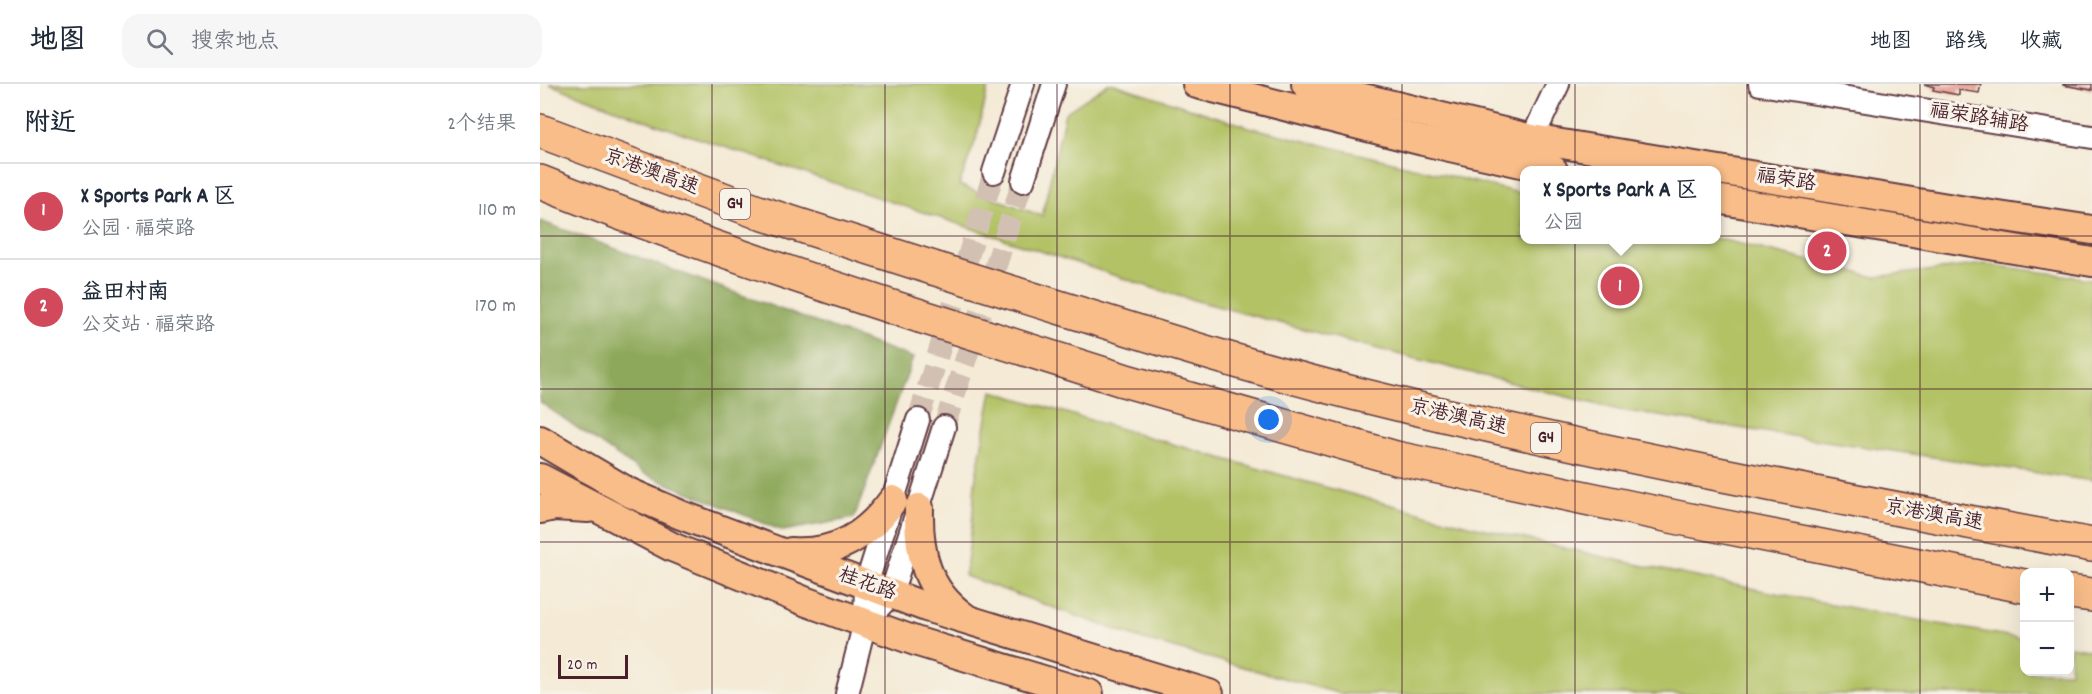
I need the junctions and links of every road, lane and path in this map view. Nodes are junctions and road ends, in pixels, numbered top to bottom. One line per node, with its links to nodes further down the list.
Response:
1 (1023, 84): 13 (street)
2 (1053, 84): 14 (street)
3 (1197, 84): 10 (main road)
4 (1306, 84): 9 (main road, 福荣路)
5 (1558, 84): 9 (street)
6 (1760, 84): 8 (street, 福荣路辅路)
7 (540, 131): 26 (highway, 京港澳高速 / G4, bridge)
8 (2092, 137)
9 (1532, 139): 11 (main road, 福荣路)
10 (1532, 166)
11 (1695, 166)
12 (1721, 170): 17 (main road, 福荣路)
13 (994, 172)
14 (1023, 181)
15 (540, 182): 28 (highway, G4, bridge)
16 (1721, 200): 18 (main road, 福荣路)
17 (2092, 230)
18 (2092, 262)
19 (918, 420): 23 (street)
20 (944, 427): 23 (street)
21 (540, 440): 27 (main road, 桂花路)
22 (540, 478): 25 (main road, 桂花路)
23 (906, 504): 27 (main road); 29 (street); 32 (main road)
24 (540, 509): 25 (main road)
25 (599, 510): 33 (main road, 桂花路)
26 (2092, 544)
27 (777, 551): 29 (main road, 桂花路)
28 (2020, 585)
29 (879, 590): 32 (main road, 桂花路); 33 (street)
30 (2074, 593): 31 (highway)
31 (2092, 595)
32 (968, 620): 36 (main road, 桂花路)
33 (865, 622): 34 (street); 35 (main road, 桂花路)
34 (847, 694)
35 (1089, 694)
36 (1209, 694)

